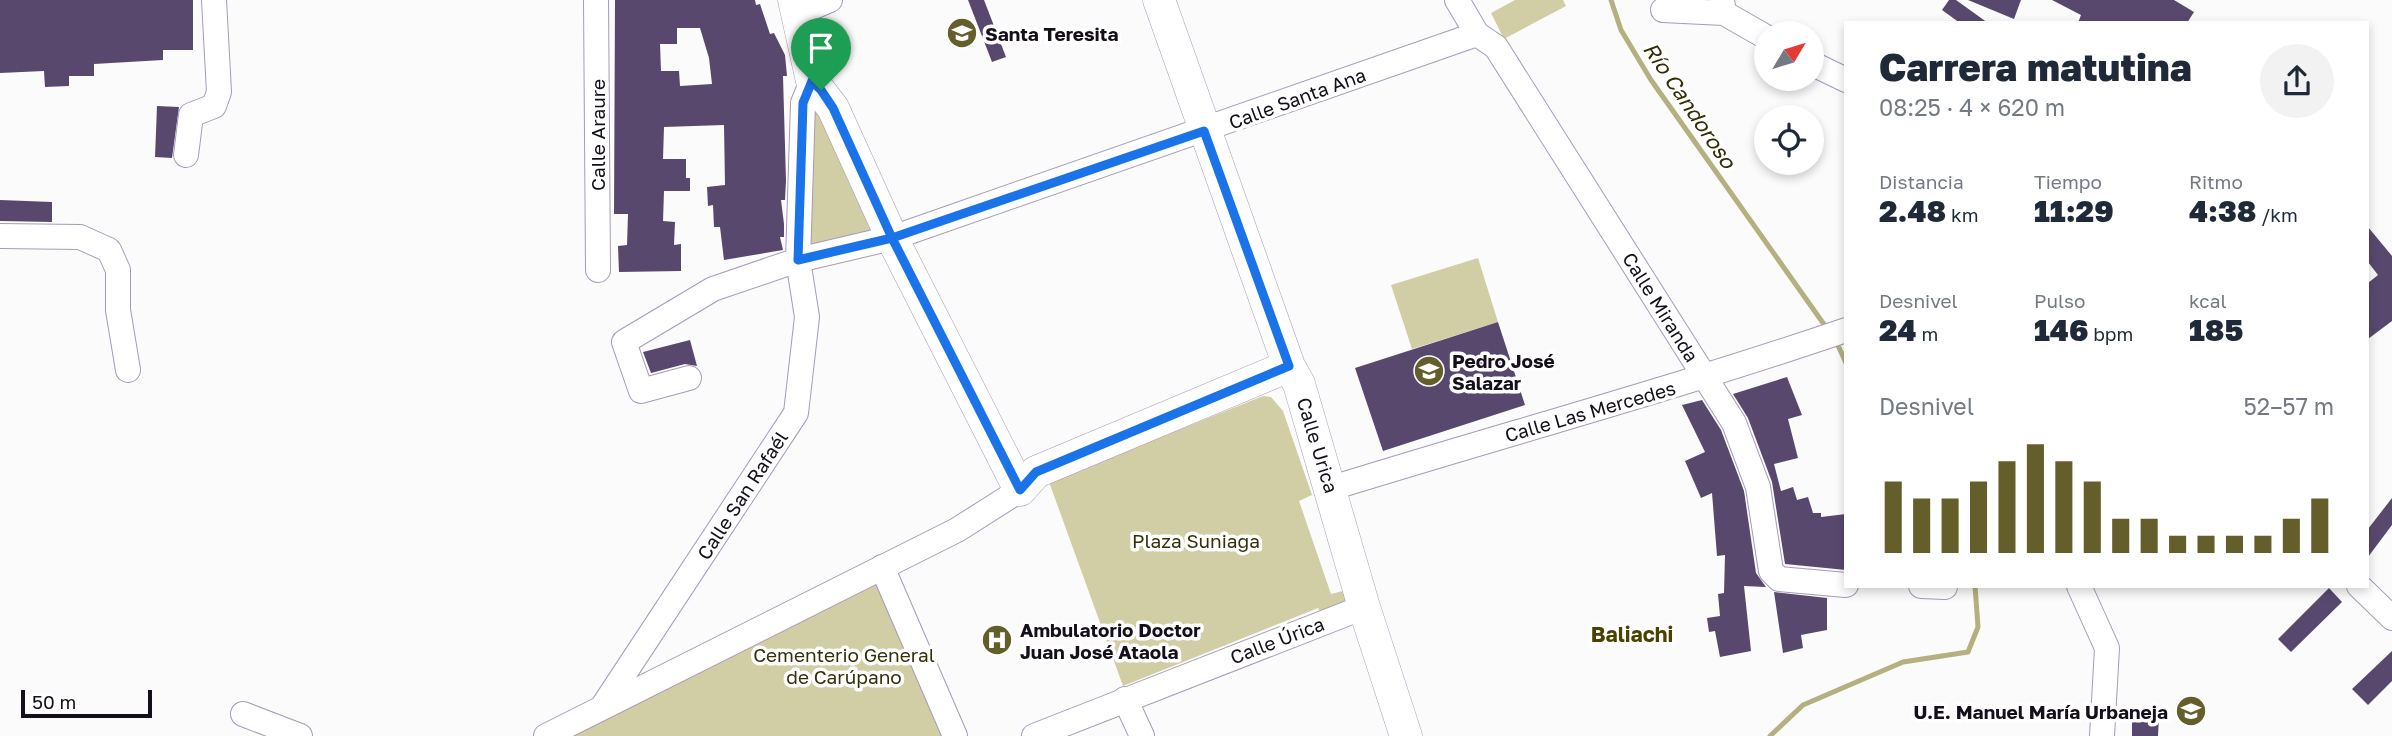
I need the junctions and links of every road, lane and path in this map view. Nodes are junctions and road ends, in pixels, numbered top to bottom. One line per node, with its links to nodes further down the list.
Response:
1 (214, 0): 15 (street)
2 (596, 0): 19 (street, Calle Araure)
3 (830, 0): 6 (street)
4 (1159, 0): 14 (main road, Calle Urica)
5 (1457, 0): 10 (street, Calle Miranda)
6 (795, 7): 13 (main road)
7 (1723, 7): 8 (street); 9 (street)
8 (1663, 10)
9 (1754, 29)
10 (1477, 34): 14 (street, Calle Santa Ana); 24 (street, Calle Miranda)
11 (1824, 69): 12 (street)
12 (1844, 79)
13 (812, 81): 17 (main road); 18 (street, Calle San Rafaél)
14 (1204, 131): 17 (street, Calle Santa Ana); 21 (main road, Calle Urica)
15 (186, 155)
16 (0, 236): 22 (street)
17 (892, 238): 18 (street, Calle Santa Ana); 26 (main road)
18 (798, 260): 23 (street, Calle Santa Ana); 34 (street, Calle San Rafaél)
19 (598, 270)
20 (1844, 331): 24 (street, Calle Las Mercedes)
21 (1289, 366): 25 (main road, Calle Urica); 26 (main road)
22 (128, 370)
23 (689, 378)
24 (1706, 378): 25 (street, Calle Las Mercedes); 28 (street, Calle Miranda)
25 (1332, 488): 31 (main road, Calle Urica)
26 (1020, 490): 27 (street, Calle San Rafaél)
27 (882, 567): 34 (street, Calle San Rafaél); 38 (street)
28 (1844, 585)
29 (2080, 588): 42 (street)
30 (2361, 588): 32 (street)
31 (1364, 607): 33 (street, Calle Úrica); 41 (main road, Calle Urica)
32 (2392, 618)
33 (1125, 699): 39 (street, Calle Úrica); 40 (street)
34 (603, 706): 37 (street, Calle San Rafaél)
35 (243, 714): 36 (street)
36 (300, 736)
37 (546, 736)
38 (955, 736)
39 (1034, 736)
40 (1142, 736)
41 (1406, 736)
42 (2102, 736)

